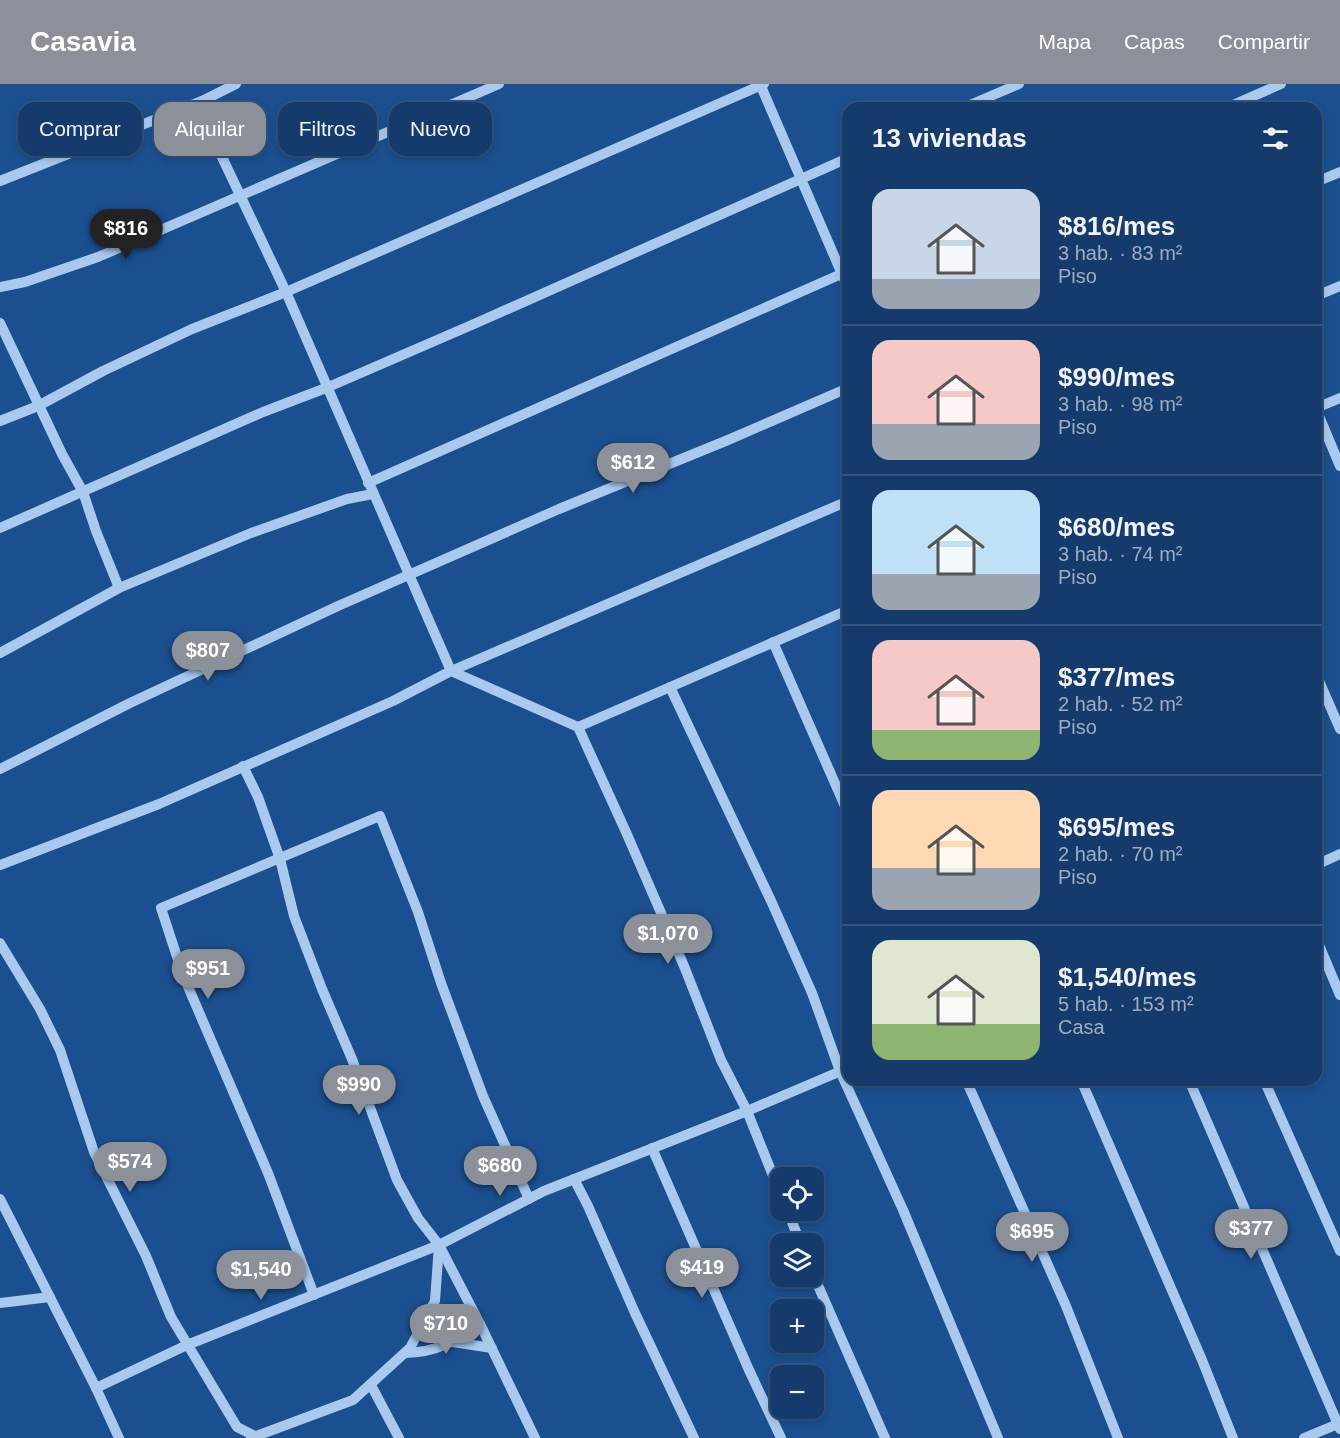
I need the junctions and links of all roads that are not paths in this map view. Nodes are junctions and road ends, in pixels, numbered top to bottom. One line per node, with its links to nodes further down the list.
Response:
1 (236, 84): 6 (street)
2 (499, 84): 14 (street)
3 (762, 84): 11 (street); 19 (street)
4 (1019, 84): 7 (street)
5 (1281, 84): 8 (street)
6 (202, 101): 13 (street); 14 (street)
7 (977, 102)
8 (1240, 102)
9 (842, 160): 11 (street)
10 (1340, 172): 12 (street)
11 (800, 178): 15 (street); 22 (street)
12 (1322, 180)
13 (0, 181)
14 (239, 195): 18 (street); 19 (street)
15 (842, 267)
16 (842, 274): 30 (street)
17 (1340, 285): 20 (street)
18 (0, 287)
19 (286, 292): 22 (street); 25 (street)
20 (1322, 293)
21 (0, 323): 25 (street)
22 (326, 388): 30 (street); 31 (street)
23 (842, 391): 34 (street)
24 (1340, 398): 26 (street)
25 (38, 406): 27 (street); 31 (street)
26 (1322, 406)
27 (0, 421)
28 (1322, 422): 29 (street)
29 (1340, 466)
30 (370, 489): 34 (street); 35 (street)
31 (83, 492): 33 (street); 35 (street)
32 (842, 504): 39 (street)
33 (0, 528)
34 (409, 577): 39 (street); 45 (street)
35 (119, 588): 38 (street)
36 (842, 613): 37 (street)
37 (773, 642): 40 (street); 46 (street)
38 (0, 652)
39 (451, 671): 42 (street); 44 (street)
40 (670, 687): 42 (street); 54 (street)
41 (1322, 688): 43 (street)
42 (578, 727): 61 (street)
43 (1340, 729)
44 (243, 766): 48 (street); 50 (street)
45 (0, 769)
46 (842, 799)
47 (1340, 854): 49 (street)
48 (280, 859): 66 (street); 67 (street); 70 (street)
49 (1322, 862)
50 (0, 865)
51 (0, 943): 76 (street)
52 (1322, 952): 53 (street)
53 (1340, 995)
54 (842, 1064)
55 (842, 1070): 61 (street)
56 (851, 1086): 89 (street)
57 (969, 1086): 90 (street)
58 (1084, 1086): 91 (street)
59 (1192, 1086): 81 (street)
60 (1267, 1086): 68 (street)
61 (747, 1111): 62 (street); 63 (street)
62 (652, 1148): 64 (street); 87 (street)
63 (770, 1168)
64 (574, 1179): 66 (street); 86 (street)
65 (0, 1199): 71 (street)
66 (529, 1199): 67 (street)
67 (439, 1245): 70 (street); 73 (street); 74 (street)
68 (1340, 1251)
69 (819, 1287): 88 (street)
70 (314, 1295): 76 (street)
71 (50, 1298): 72 (street); 80 (street)
72 (0, 1303)
73 (419, 1322): 75 (street); 78 (street)
74 (480, 1324): 75 (street); 77 (street)
75 (453, 1342): 77 (street); 78 (street)
76 (187, 1345): 80 (street); 82 (street)
77 (492, 1348): 85 (street)
78 (405, 1353): 79 (street)
79 (371, 1385): 82 (street); 84 (street)
80 (96, 1388): 83 (street)
81 (1339, 1425): 92 (street)
82 (256, 1437)
83 (119, 1438)
84 (399, 1438)
85 (535, 1438)
86 (694, 1438)
87 (781, 1438)
88 (885, 1438)
89 (998, 1438)
90 (1118, 1438)
91 (1233, 1438)
92 (1304, 1438)

